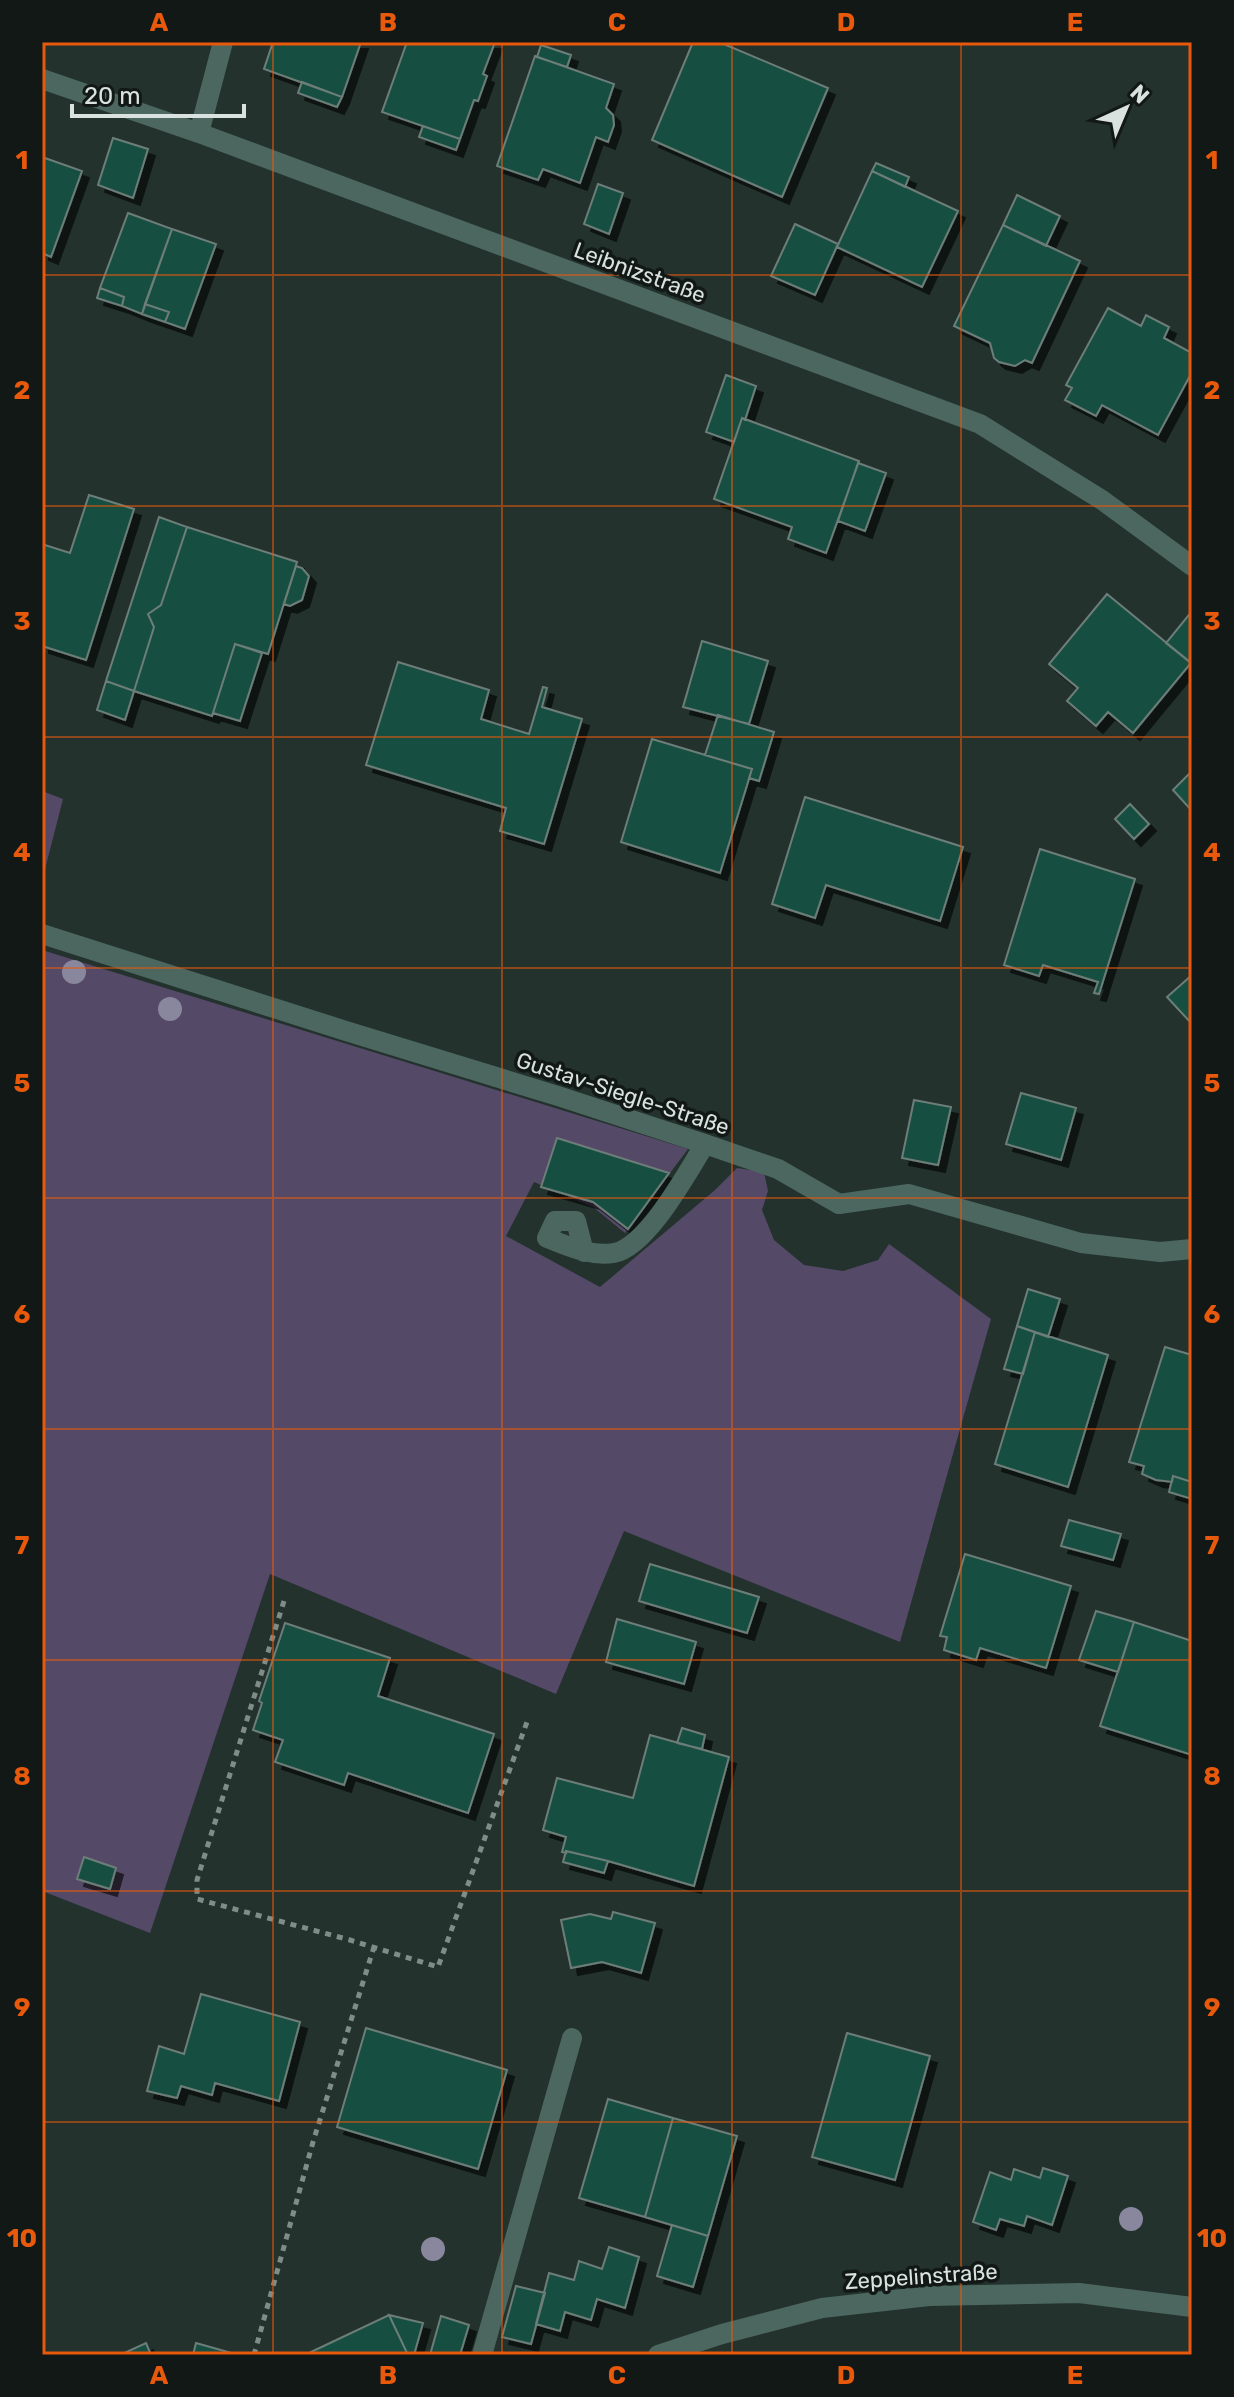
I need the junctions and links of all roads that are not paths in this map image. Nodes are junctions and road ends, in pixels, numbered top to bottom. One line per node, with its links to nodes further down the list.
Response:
1 (223, 42): 3 (street)
2 (42, 79): 3 (street, Leibnizstraße)
3 (199, 133): 4 (street, Leibnizstraße)
4 (1192, 566)
5 (42, 934): 6 (street, Gustav-Siegle-Straße)
6 (705, 1144): 7 (street, Gustav-Siegle-Straße); 8 (street)
7 (1192, 1249)
8 (584, 1252)
9 (572, 2038): 11 (street)
10 (1192, 2307): 12 (street, Zeppelinstraße)
11 (482, 2355)
12 (658, 2355)

